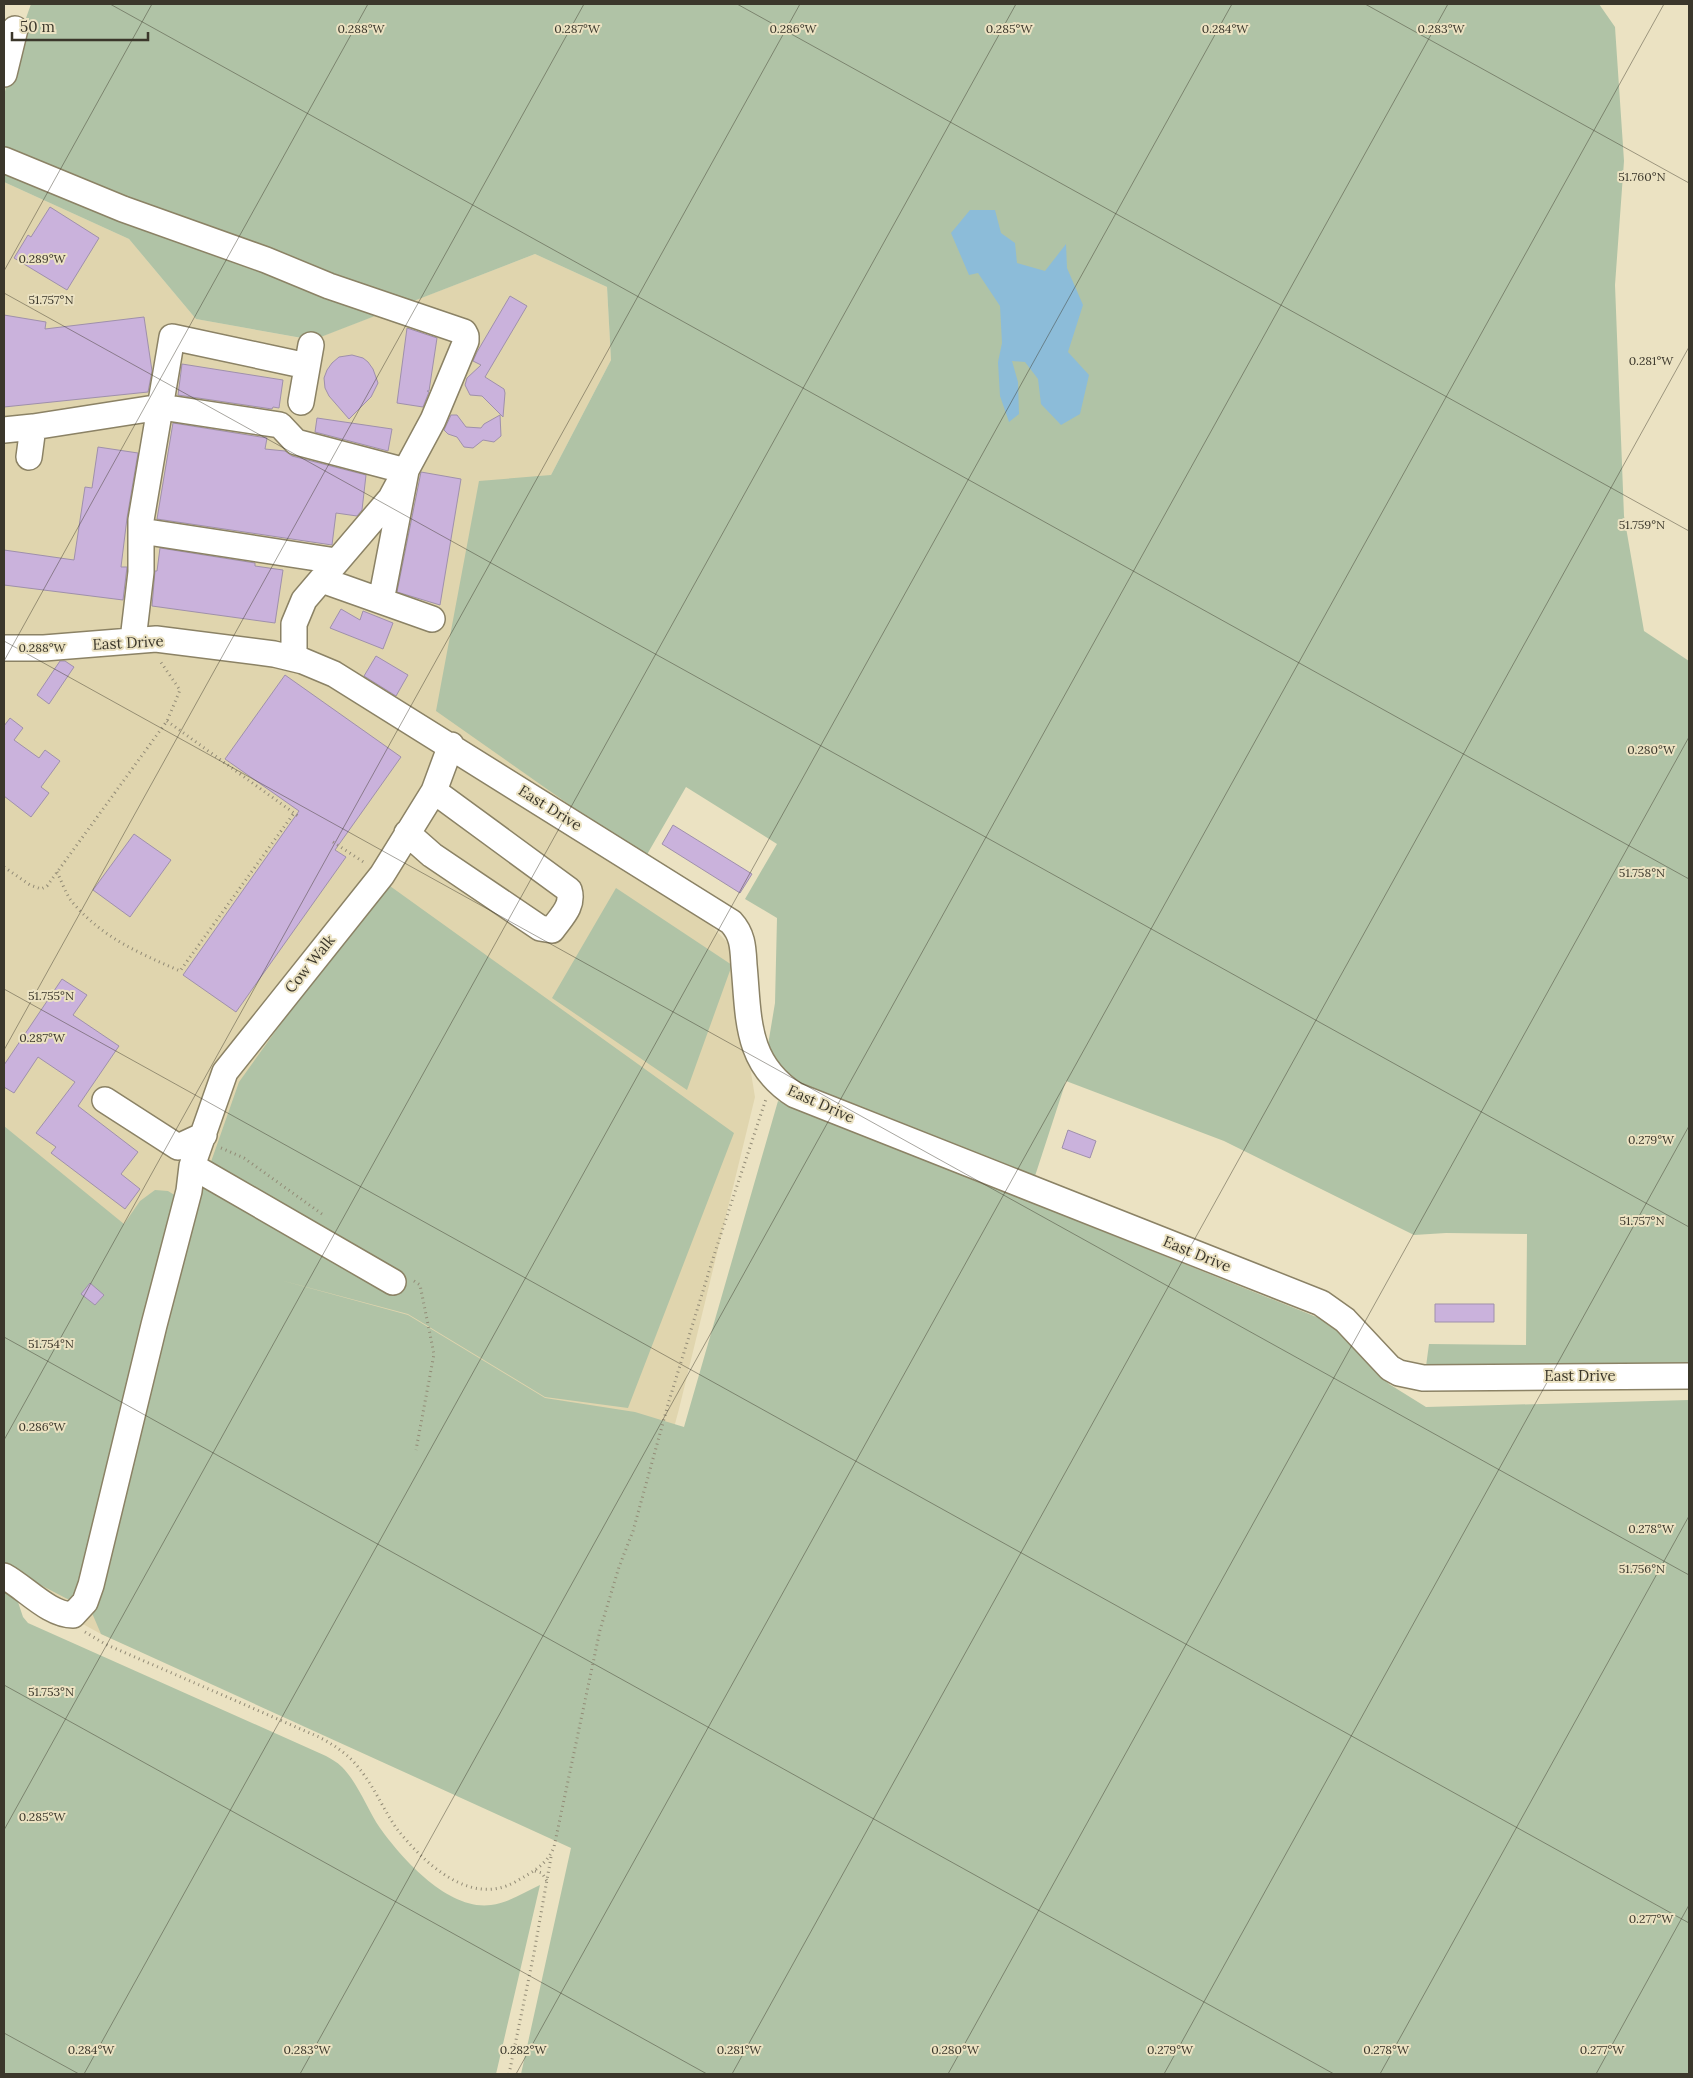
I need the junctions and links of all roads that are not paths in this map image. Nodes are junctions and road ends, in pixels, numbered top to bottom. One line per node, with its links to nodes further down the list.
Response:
1 (15, 29): 2 (lane)
2 (4, 74)
3 (4, 160): 9 (lane)
4 (302, 402): 5 (lane)
5 (161, 407): 6 (lane); 9 (lane); 10 (lane)
6 (33, 427): 7 (lane); 8 (lane)
7 (4, 430)
8 (29, 457)
9 (406, 471): 11 (lane); 12 (lane)
10 (141, 531): 11 (lane); 14 (lane)
11 (329, 571): 12 (lane); 16 (lane)
12 (382, 601): 13 (lane)
13 (432, 619)
14 (144, 640): 15 (lane, East Drive); 16 (lane, East Drive)
15 (4, 648)
16 (294, 658): 17 (lane, East Drive)
17 (451, 745): 18 (lane, Cow Walk); 24 (lane, East Drive)
18 (434, 791): 19 (lane, Cow Walk); 19 (lane)
19 (407, 833): 21 (lane, Cow Walk)
20 (105, 1100): 21 (lane)
21 (204, 1135): 22 (lane, Cow Walk)
22 (192, 1166): 23 (lane); 25 (lane, Cow Walk)
23 (393, 1282)
24 (1689, 1376)
25 (4, 1576)

